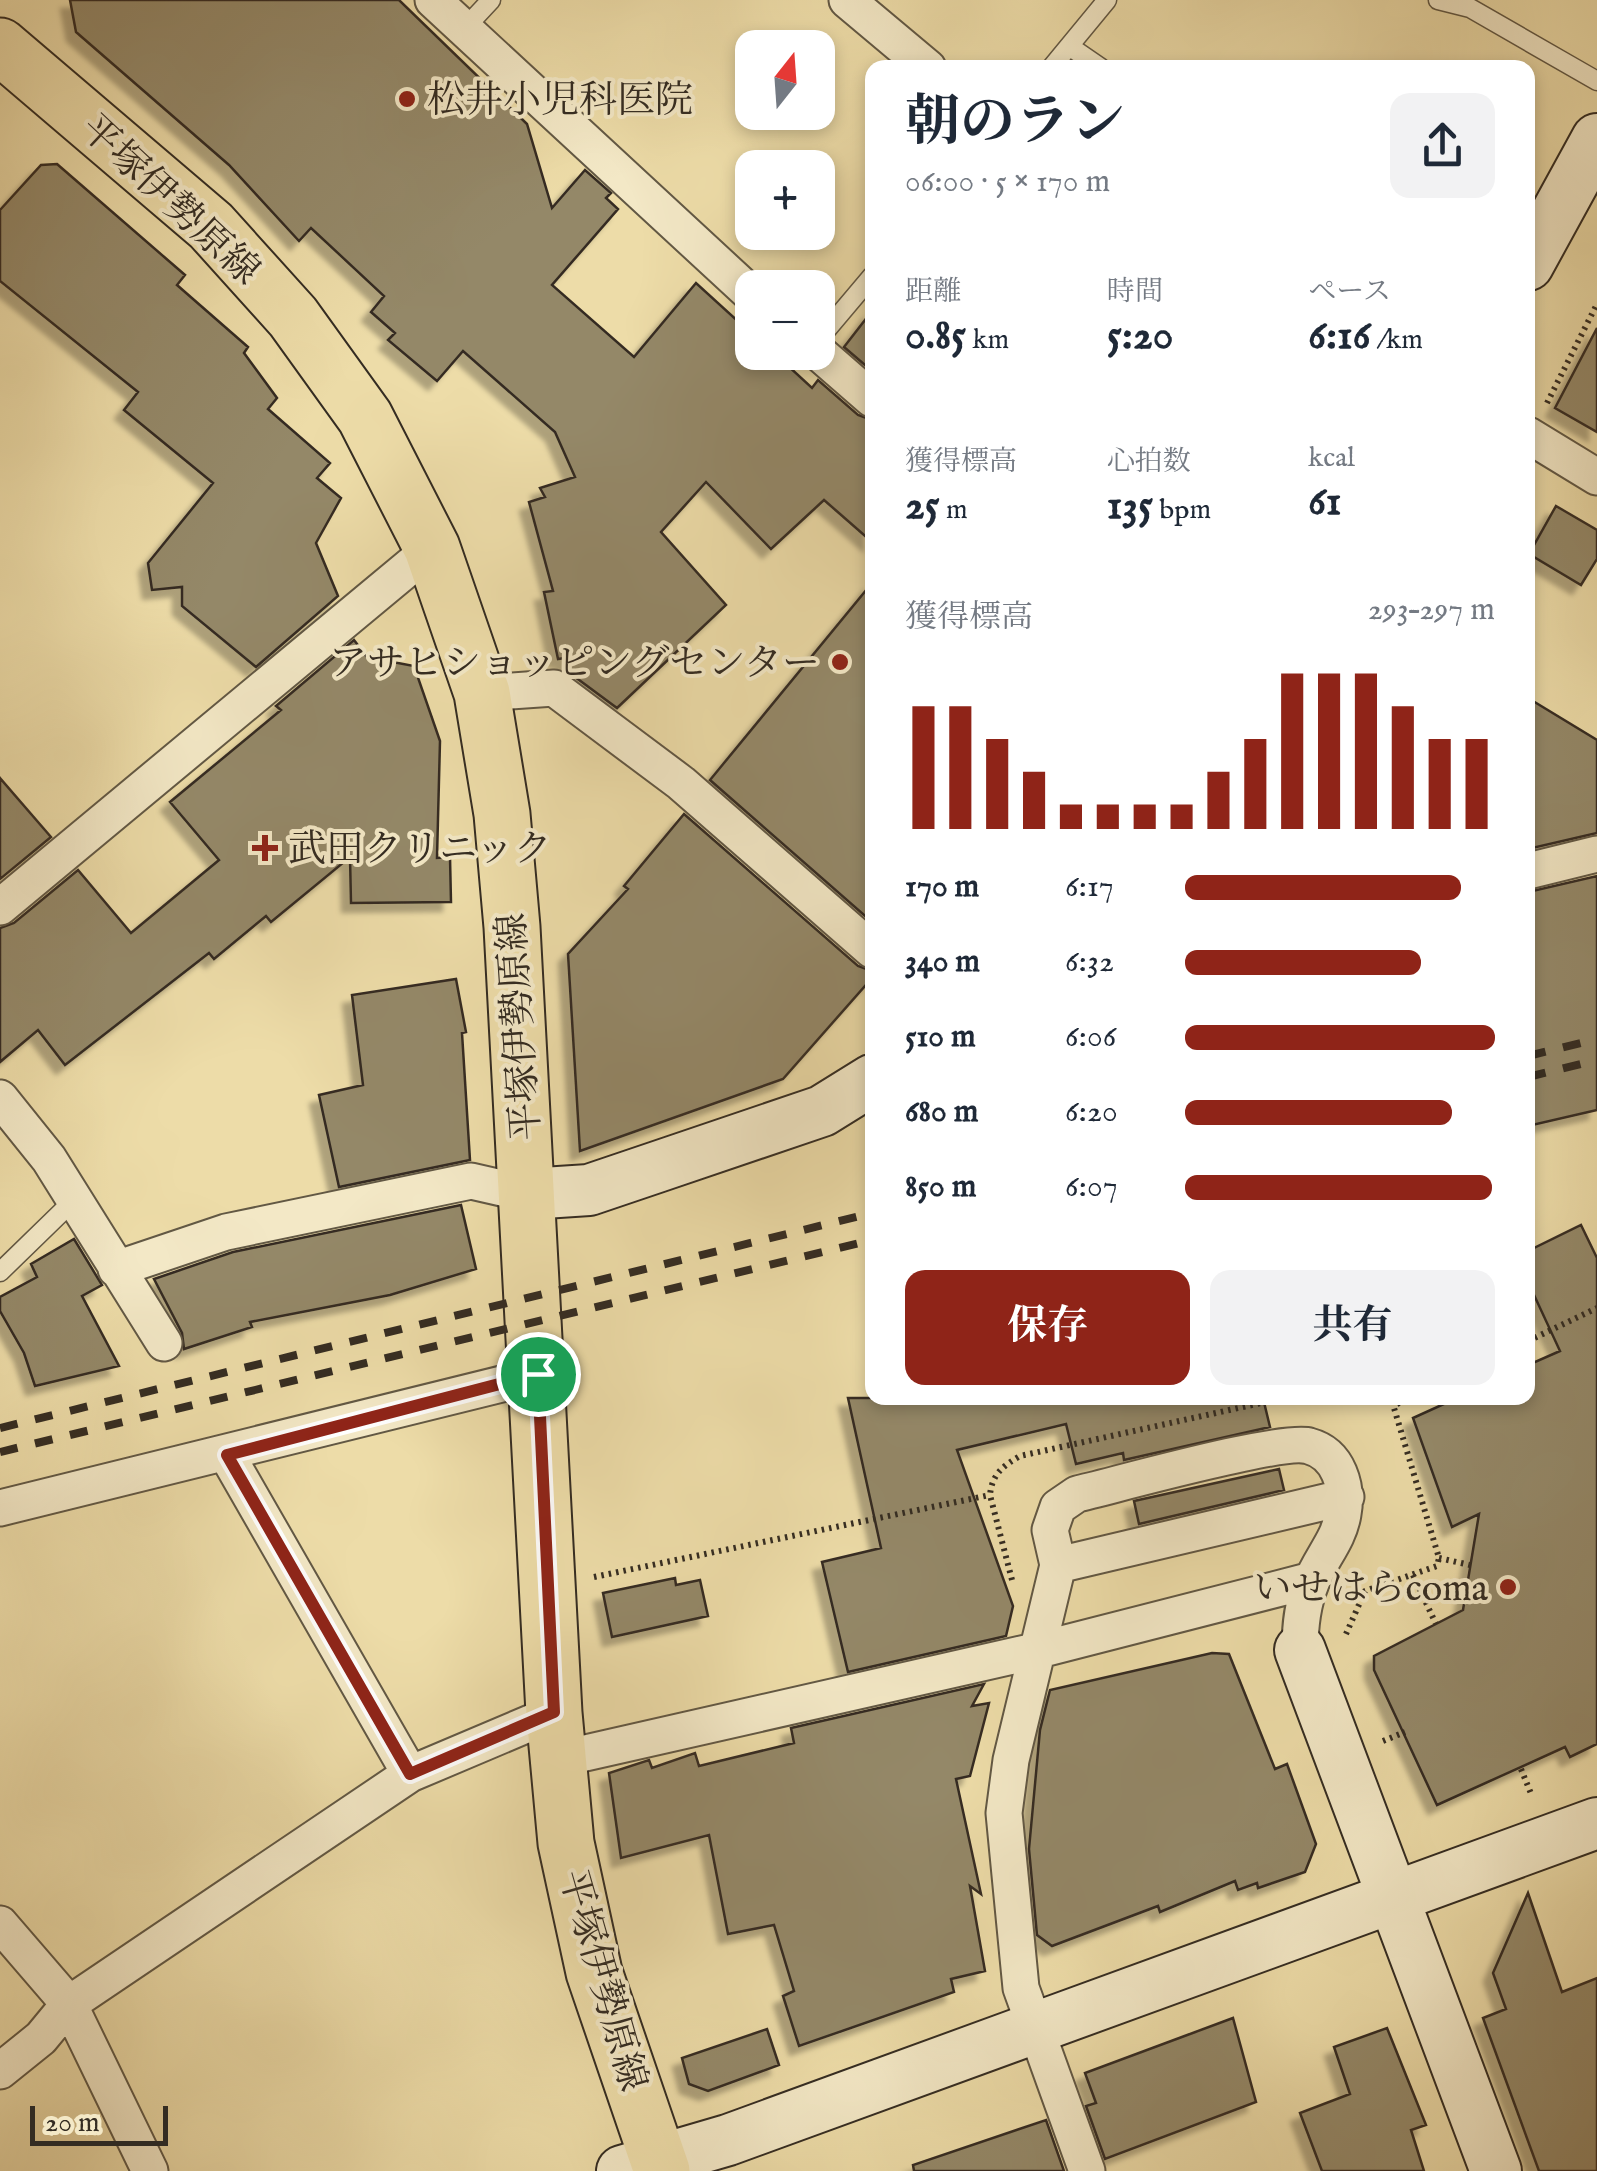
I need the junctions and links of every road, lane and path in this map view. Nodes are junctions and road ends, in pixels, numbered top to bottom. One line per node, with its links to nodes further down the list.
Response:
1 (433, 0): 6 (street)
2 (490, 0): 6 (lane)
3 (847, 0): 9 (street)
4 (1107, 0): 8 (lane)
5 (1438, 0): 12 (lane)
6 (464, 29): 15 (street)
7 (0, 46): 24 (main road, 平塚伊勢原線)
8 (1069, 46): 10 (lane); 11 (lane)
9 (918, 60)
10 (1058, 60)
11 (1089, 60)
12 (1597, 81)
13 (1597, 139): 14 (street)
14 (1535, 252)
15 (735, 279)
16 (865, 284): 18 (lane)
17 (1597, 304): 21 (path)
18 (835, 320)
19 (835, 367): 20 (street)
20 (865, 393)
21 (1535, 424)
22 (1535, 440): 23 (street)
23 (1597, 478)
24 (432, 548): 25 (main road, 平塚伊勢原線); 28 (street)
25 (482, 692): 29 (street); 32 (main road, 平塚伊勢原線)
26 (1597, 854): 27 (street)
27 (1535, 869)
28 (0, 907)
29 (865, 944)
30 (865, 1084): 32 (street)
31 (0, 1098): 33 (street)
32 (528, 1194): 34 (street); 39 (main road, 平塚伊勢原線)
33 (74, 1200): 34 (street); 35 (lane)
34 (116, 1269): 38 (street)
35 (0, 1272)
36 (1597, 1308): 37 (path)
37 (1535, 1338)
38 (164, 1343)
39 (538, 1374): 41 (street); 56 (main road, 平塚伊勢原線)
40 (1395, 1405): 45 (path)
41 (227, 1455): 44 (street); 59 (street)
42 (990, 1495): 49 (path)
43 (1346, 1498): 46 (street); 46 (street); 50 (street)
44 (0, 1508)
45 (1439, 1558): 47 (path); 48 (path)
46 (1058, 1565): 54 (street)
47 (1470, 1565)
48 (1413, 1574): 52 (path); 53 (path)
49 (586, 1578)
50 (1312, 1580): 51 (street); 53 (street)
51 (1244, 1598): 53 (street); 54 (street)
52 (1436, 1624)
53 (1322, 1643): 62 (street)
54 (1039, 1650): 56 (street); 65 (street)
55 (1405, 1732): 57 (path)
56 (557, 1736): 59 (street); 67 (main road, 平塚伊勢原線)
57 (1382, 1741)
58 (1521, 1769): 60 (path)
59 (410, 1774): 64 (street)
60 (1533, 1800)
61 (1597, 1823): 62 (street)
62 (1390, 1898): 65 (street); 70 (street)
63 (0, 1924): 64 (street)
64 (69, 2004): 66 (street); 68 (street)
65 (1037, 2029): 67 (street); 69 (street)
66 (0, 2071)
67 (647, 2167)
68 (150, 2171)
69 (1087, 2171)
70 (1496, 2171)

